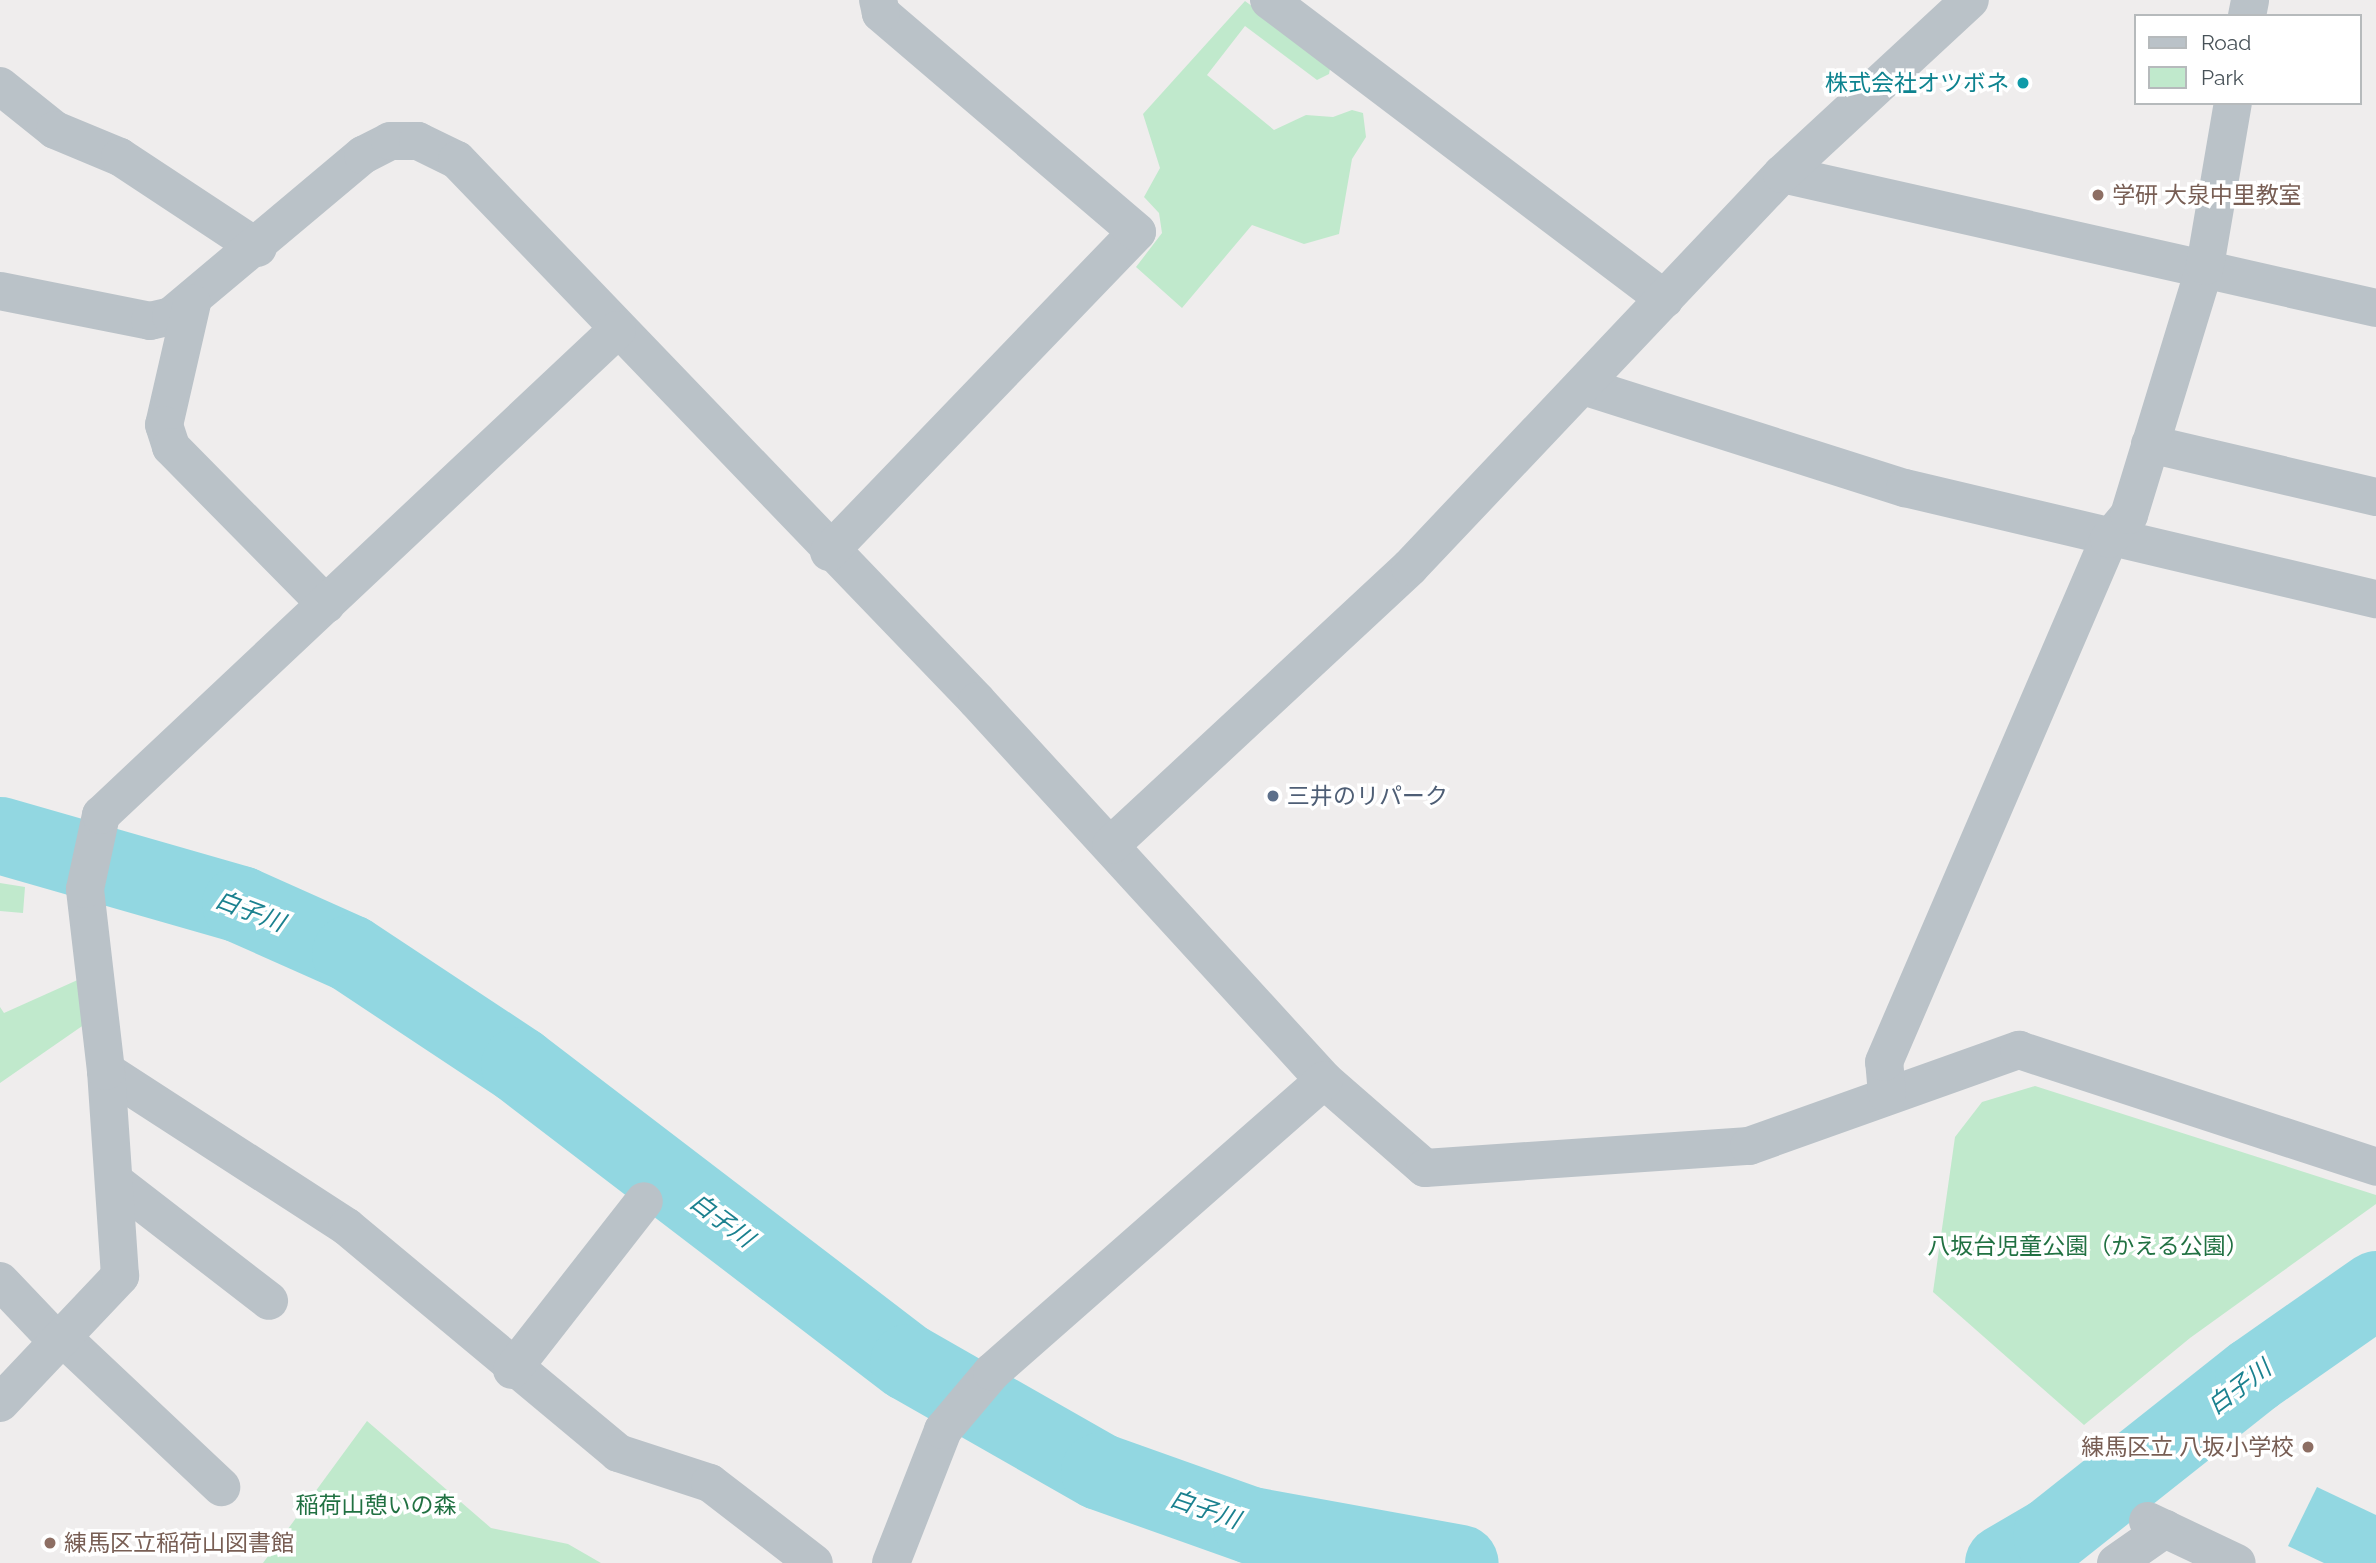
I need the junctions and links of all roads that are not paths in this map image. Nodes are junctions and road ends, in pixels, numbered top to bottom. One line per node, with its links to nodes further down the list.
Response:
1 (878, 0): 18 (street)
2 (1269, 0): 10 (street)
3 (1970, 0): 6 (street)
4 (0, 86): 7 (street)
5 (2233, 105): 8 (street)
6 (1782, 174): 8 (street); 10 (street)
7 (258, 248): 11 (street); 13 (street)
8 (2205, 266): 12 (street); 15 (street)
9 (0, 290): 11 (street)
10 (1665, 299): 14 (street)
11 (192, 303): 20 (street)
12 (2376, 308)
13 (617, 330): 18 (street); 20 (street)
14 (1586, 387): 17 (street); 21 (street)
15 (2150, 444): 16 (street); 17 (street)
16 (2376, 497)
17 (2109, 540): 19 (street); 24 (street)
18 (828, 552): 21 (street)
19 (2376, 599)
20 (326, 604): 22 (street)
21 (1111, 845): 23 (street)
22 (106, 1070): 26 (street); 31 (street)
23 (1324, 1080): 24 (street); 35 (street)
24 (1887, 1094): 25 (street)
25 (2376, 1167)
26 (114, 1181): 29 (street); 30 (street)
27 (644, 1201): 31 (street)
28 (0, 1281): 30 (street)
29 (268, 1301)
30 (60, 1340): 32 (street); 33 (street)
31 (512, 1370): 34 (street)
32 (0, 1404)
33 (221, 1487)
34 (814, 1563)
35 (891, 1563)
36 (2116, 1563): 37 (street)
37 (2237, 1563)

